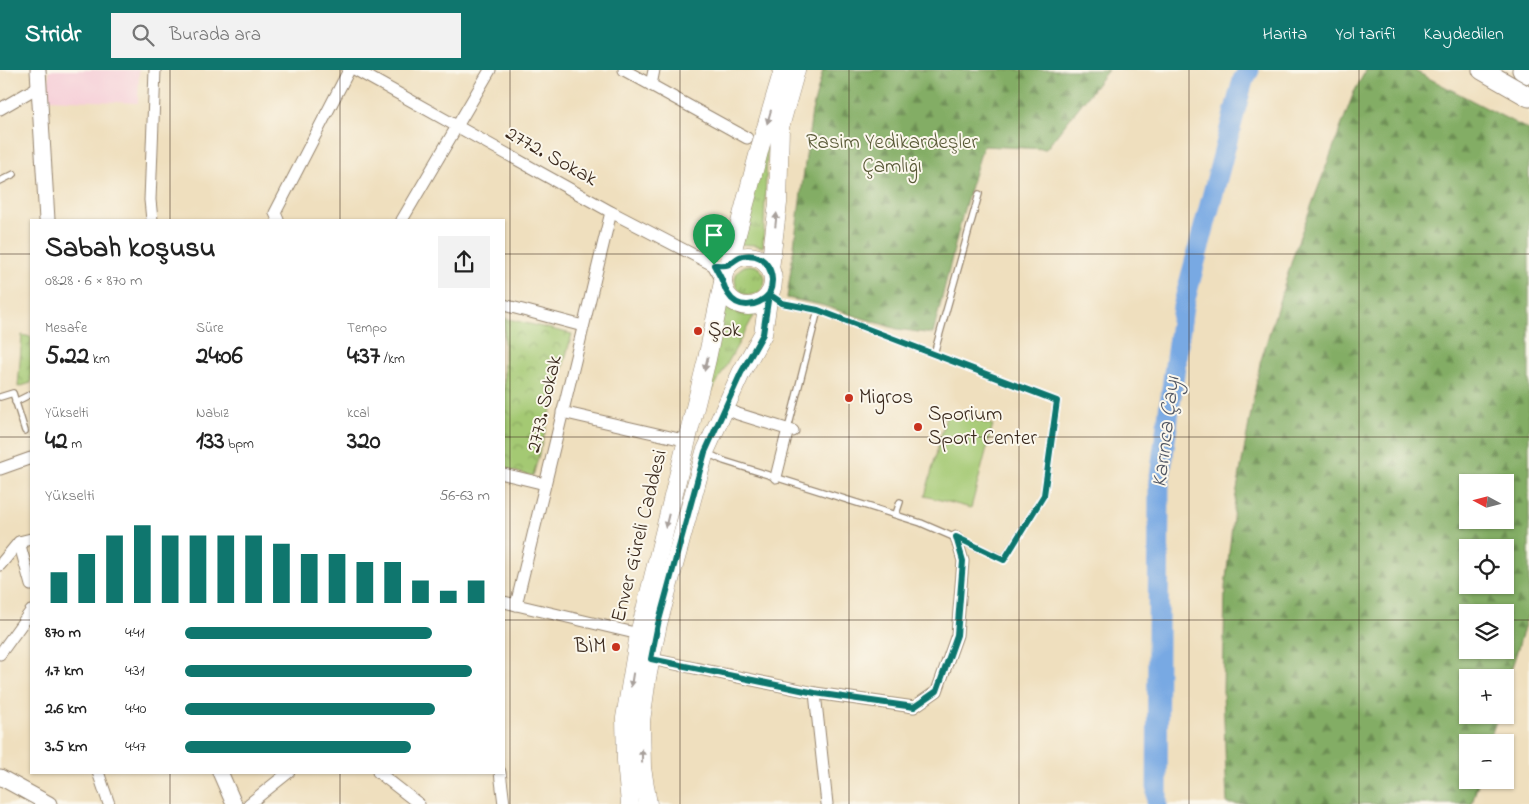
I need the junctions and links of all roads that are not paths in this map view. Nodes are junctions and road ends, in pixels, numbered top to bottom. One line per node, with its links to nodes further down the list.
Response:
1 (38, 70): 14 (main road)
2 (155, 70): 24 (street)
3 (349, 70): 25 (street)
4 (356, 70): 17 (street, 2772. Sokak)
5 (490, 70): 17 (street)
6 (624, 70): 13 (street)
7 (654, 70): 13 (street)
8 (783, 70): 27 (main road, one-way to 27)
9 (796, 70): 28 (main road, one-way to 9)
10 (1482, 70): 15 (highway)
11 (1522, 70): 12 (highway)
12 (1529, 74)
13 (651, 85): 18 (street)
14 (38, 87): 16 (street); 23 (main road)
15 (1529, 97)
16 (0, 109)
17 (457, 126): 22 (street, 2772. Sokak); 26 (street)
18 (747, 138)
19 (14, 174): 20 (lane)
20 (0, 181)
21 (979, 194): 34 (lane)
22 (611, 212): 27 (street, 2772. Sokak); 33 (street, 2773. Sokak)
23 (47, 219)
24 (152, 219)
25 (278, 219)
26 (403, 219)
27 (721, 265): 28 (main road); 29 (main road)
28 (770, 269): 30 (main road)
29 (723, 282): 30 (main road); 59 (main road, Enver Güreli Caddesi, one-way to 59)
30 (769, 294): 32 (lane); 38 (main road, Enver Güreli Caddesi)
31 (505, 305): 33 (street)
32 (818, 310): 34 (lane); 40 (lane)
33 (583, 326): 39 (street, 2773. Sokak)
34 (934, 354): 51 (lane)
35 (30, 394): 37 (lane)
36 (0, 397): 37 (lane)
37 (15, 402): 41 (lane)
38 (725, 408): 40 (street); 43 (main road, Enver Güreli Caddesi)
39 (562, 412): 42 (street); 48 (street, 2773. Sokak)
40 (791, 430): 47 (street)
41 (25, 431)
42 (679, 439)
43 (705, 452): 47 (lane); 61 (main road, Enver Güreli Caddesi)
44 (30, 458): 45 (street)
45 (0, 469)
46 (505, 474): 48 (street)
47 (776, 476): 50 (lane)
48 (545, 484): 57 (street, 2773. Sokak)
49 (900, 502): 50 (lane)
50 (896, 514): 51 (lane)
51 (956, 537): 62 (street)
52 (30, 539): 53 (street)
53 (19, 542): 54 (street); 55 (street)
54 (0, 565)
55 (30, 582)
56 (505, 602): 57 (street)
57 (516, 605): 59 (street)
58 (30, 612): 60 (street)
59 (639, 634): 75 (main road, Enver Güreli Caddesi, one-way to 75)
60 (0, 654)
61 (651, 659): 62 (street); 76 (main road, Enver Güreli Caddesi, one-way to 61)
62 (815, 693): 77 (street)
63 (99, 774): 70 (street)
64 (221, 774): 71 (main road)
65 (286, 774): 72 (street)
66 (380, 774): 73 (street)
67 (500, 774): 74 (street)
68 (0, 777): 69 (main road)
69 (49, 804)
70 (108, 804)
71 (234, 804)
72 (249, 804)
73 (418, 804)
74 (504, 804)
75 (630, 804)
76 (648, 804)
77 (827, 804)

